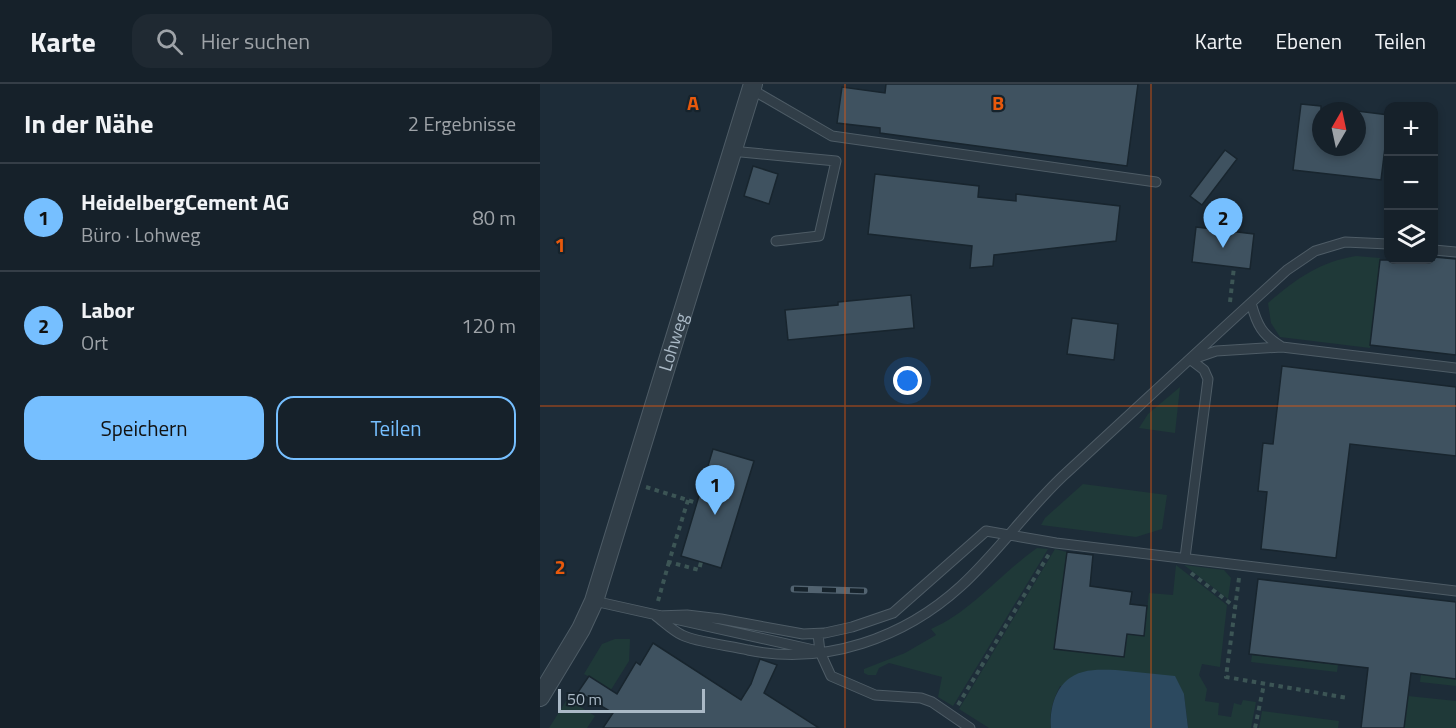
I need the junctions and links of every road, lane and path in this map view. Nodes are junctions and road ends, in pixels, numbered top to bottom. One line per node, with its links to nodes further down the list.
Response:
1 (752, 86): 2 (street, Lohweg); 3 (lane)
2 (731, 151): 4 (lane); 14 (street, Lohweg)
3 (1156, 182)
4 (776, 241)
5 (1384, 244): 9 (lane)
6 (1438, 250): 7 (lane)
7 (1456, 252)
8 (1234, 267): 10 (path)
9 (1251, 303): 10 (lane); 11 (lane)
10 (1239, 314): 12 (lane)
11 (1282, 347): 12 (lane); 13 (lane)
12 (1191, 360): 17 (lane); 20 (lane)
13 (1456, 368)
14 (630, 482): 15 (path); 25 (street, Lohweg)
15 (688, 500): 16 (path); 21 (path)
16 (697, 502)
17 (1007, 536): 18 (lane); 28 (lane); 29 (lane)
18 (1056, 543): 19 (lane); 33 (path)
19 (1169, 556): 20 (lane); 26 (path)
20 (1185, 558): 23 (lane)
21 (669, 562): 22 (path); 27 (path)
22 (701, 562)
23 (1241, 565): 24 (lane); 26 (path)
24 (1456, 591)
25 (594, 601): 27 (lane); 31 (street, Lohweg)
26 (1235, 608): 30 (path)
27 (655, 616): 28 (lane); 29 (lane); 29 (lane)
28 (818, 634): 29 (lane)
29 (820, 652): 33 (lane)
30 (1264, 684): 32 (path); 35 (path)
31 (540, 697)
32 (1348, 698)
33 (952, 716): 34 (lane)
34 (970, 728)
35 (1255, 728)

